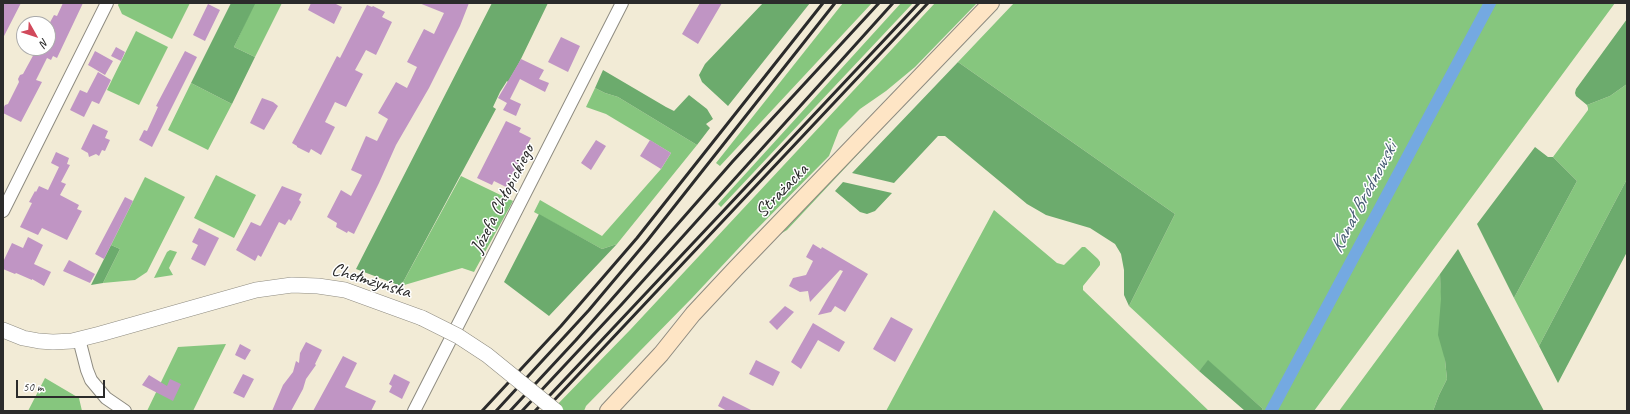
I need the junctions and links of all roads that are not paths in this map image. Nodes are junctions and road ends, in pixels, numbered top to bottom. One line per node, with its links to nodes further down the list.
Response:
1 (107, 3): 4 (street)
2 (622, 3): 8 (street, Józefa Chłopickiego)
3 (991, 3): 10 (main road, Strażacka)
4 (3, 211)
5 (3, 330): 6 (street, Chełmżyńska)
6 (79, 340): 7 (street); 9 (street, Chełmżyńska, bridge)
7 (125, 411)
8 (414, 411)
9 (556, 411)
10 (608, 411)

